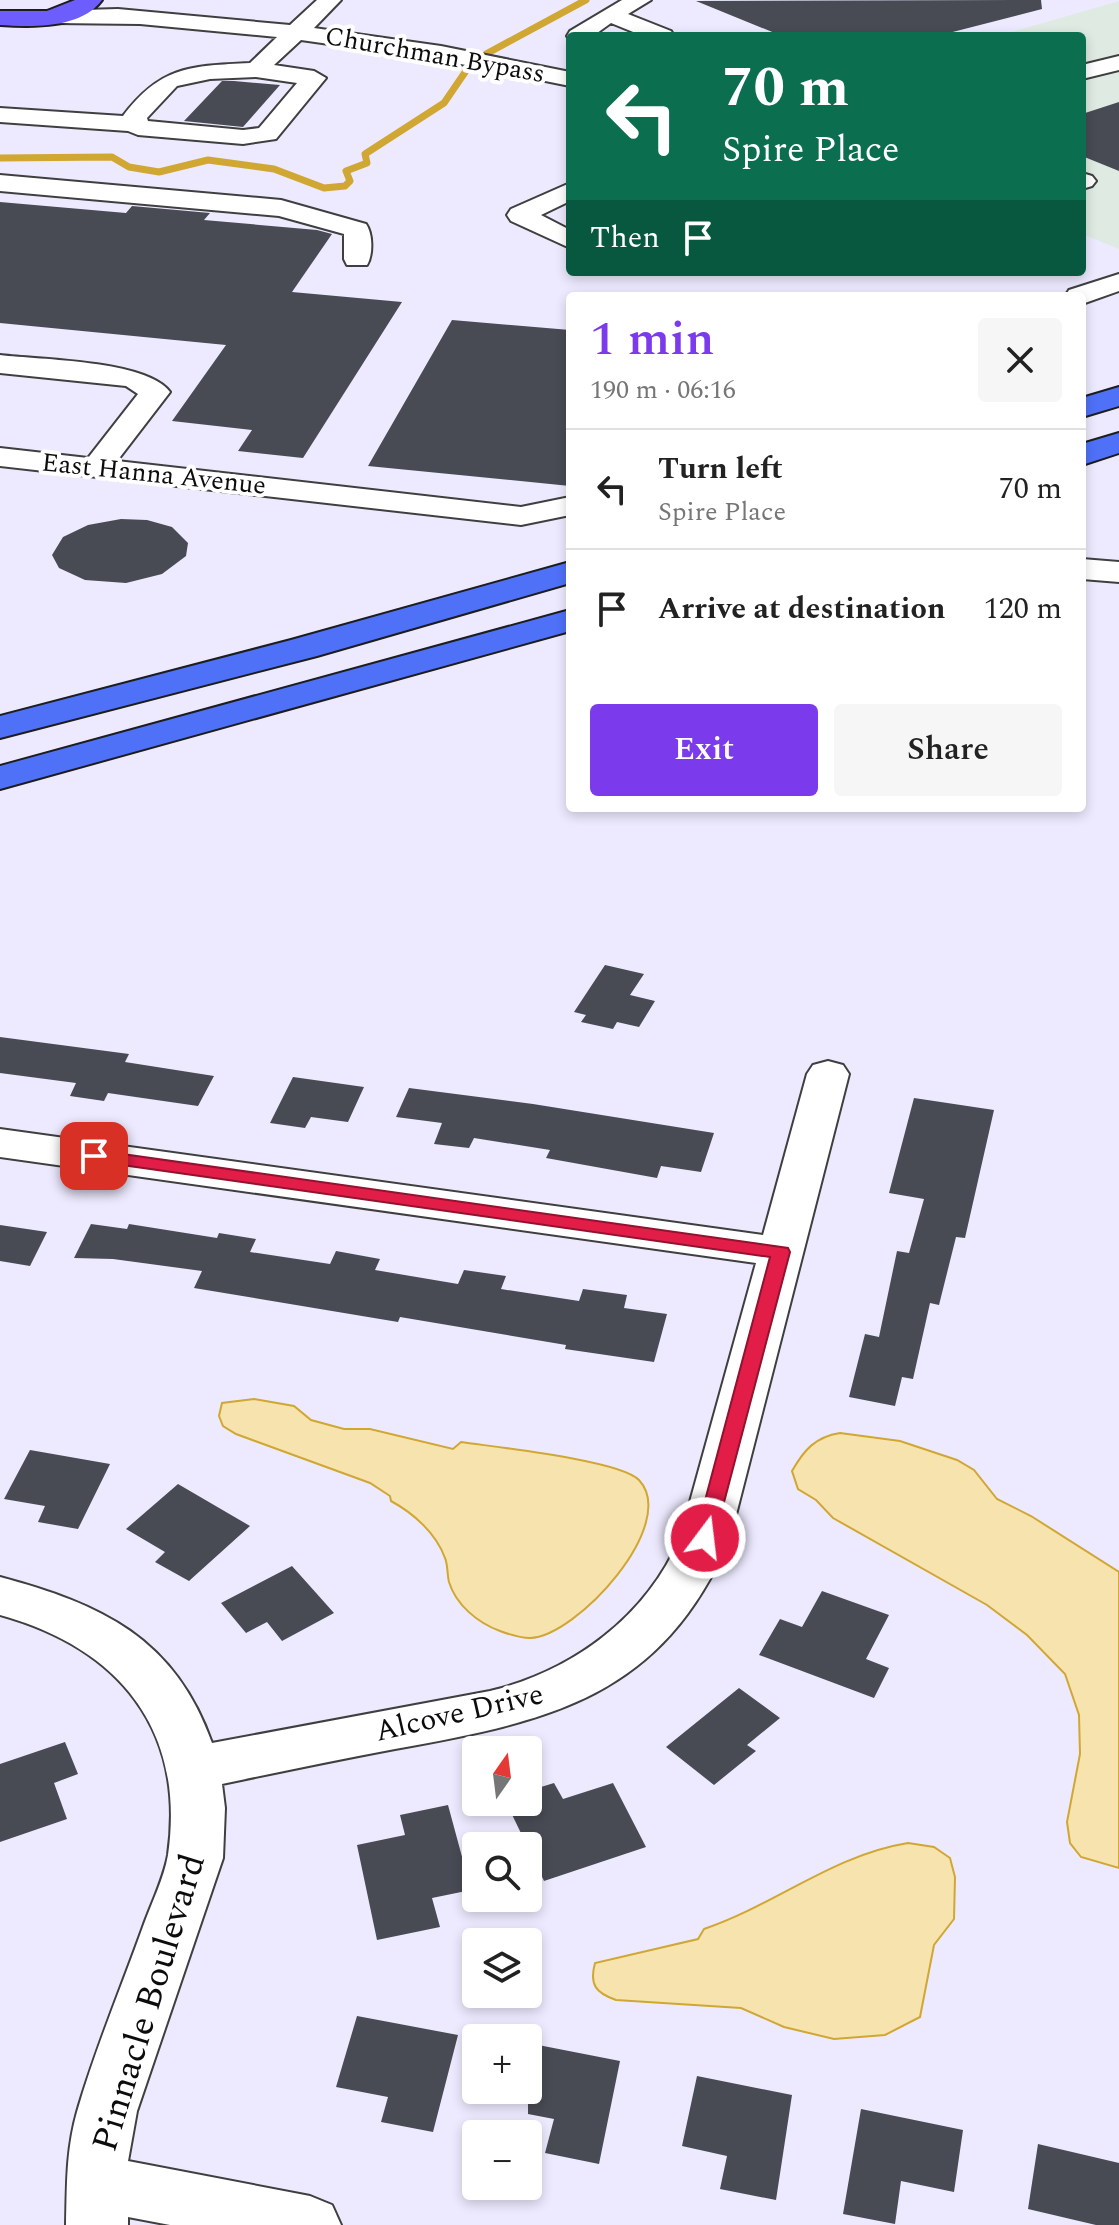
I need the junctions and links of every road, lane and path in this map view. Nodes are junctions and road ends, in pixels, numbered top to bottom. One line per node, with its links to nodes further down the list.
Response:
1 (92, 0): 5 (main road); 8 (street, Churchman Bypass)
2 (330, 0): 8 (street)
3 (640, 0): 4 (street)
4 (609, 14): 9 (street); 10 (street)
5 (44, 17): 6 (main road); 7 (main road); 8 (street, Churchman Bypass)
6 (0, 18)
7 (0, 31)
8 (300, 31): 12 (street); 14 (street, Churchman Bypass)
9 (584, 32)
10 (653, 32)
11 (1119, 63): 13 (street)
12 (256, 70): 16 (street); 16 (street)
13 (1086, 71)
14 (559, 76)
15 (0, 115): 16 (street)
16 (137, 124)
17 (0, 183): 20 (street)
18 (566, 193): 19 (street)
19 (566, 238)
20 (357, 259)
21 (1086, 264): 22 (street)
22 (1119, 280): 23 (street)
23 (1086, 293)
24 (0, 364): 30 (street)
25 (1119, 396): 26 (highway)
26 (1086, 407)
27 (1119, 442): 28 (highway)
28 (1086, 454)
29 (4, 463): 30 (street, East Hanna Avenue)
30 (97, 467): 31 (street, East Hanna Avenue)
31 (566, 507)
32 (1086, 569): 33 (street)
33 (1119, 572)
34 (566, 573): 36 (highway)
35 (566, 621): 37 (highway)
36 (0, 727)
37 (0, 778)
38 (828, 1074): 40 (street, Alcove Drive)
39 (0, 1143): 40 (street)
40 (781, 1252): 42 (street, Alcove Drive)
41 (0, 1596): 42 (street, Pinnacle Boulevard)
42 (195, 1768): 43 (street, Pinnacle Boulevard)
43 (96, 2203): 44 (street)
44 (310, 2225)

